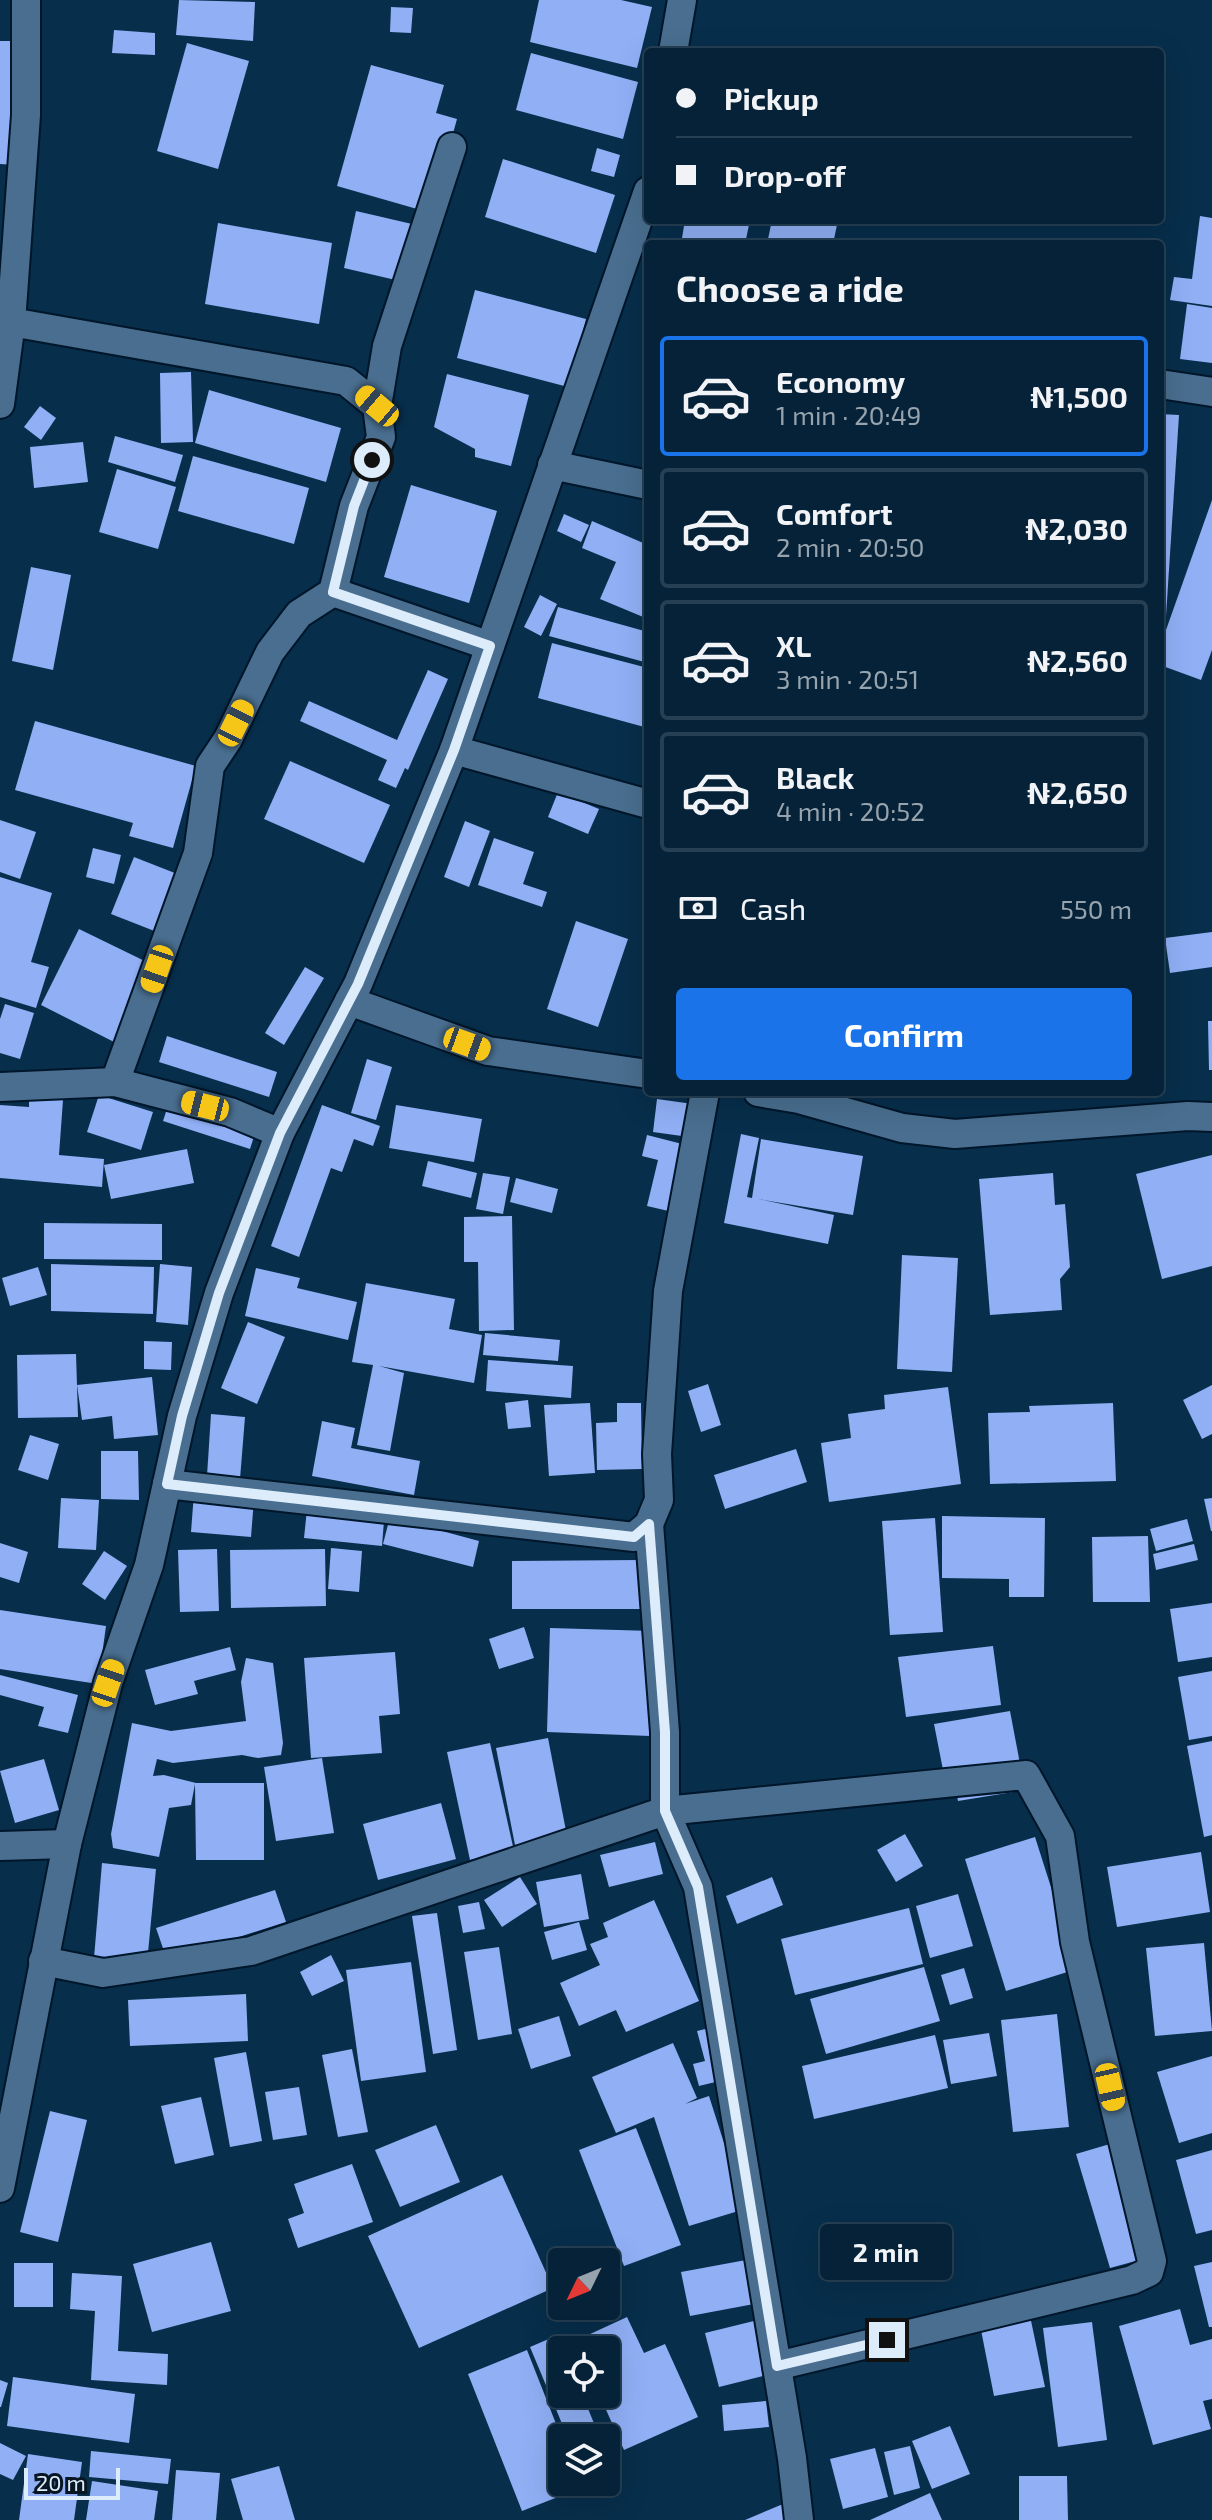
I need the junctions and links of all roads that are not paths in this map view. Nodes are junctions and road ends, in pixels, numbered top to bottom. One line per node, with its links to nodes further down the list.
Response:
1 (26, 0): 6 (street)
2 (682, 0): 3 (street)
3 (674, 48)
4 (452, 147): 10 (street)
5 (644, 202): 11 (street)
6 (6, 322): 9 (street); 10 (street)
7 (1164, 385): 8 (street)
8 (1212, 392)
9 (0, 404)
10 (377, 406): 13 (street)
11 (552, 465): 12 (street); 14 (street)
12 (644, 484)
13 (333, 592): 14 (street); 19 (street)
14 (490, 646): 15 (street)
15 (454, 750): 16 (street); 17 (street)
16 (644, 803)
17 (349, 1001): 18 (street); 24 (street)
18 (644, 1073)
19 (115, 1082): 20 (street); 24 (street)
20 (0, 1087)
21 (704, 1096): 26 (street)
22 (781, 1096): 23 (street)
23 (1212, 1117)
24 (280, 1133): 25 (street)
25 (167, 1484): 26 (street); 28 (street)
26 (649, 1524): 27 (street)
27 (665, 1811): 30 (street); 32 (street); 32 (street)
28 (67, 1844): 29 (street); 30 (street)
29 (0, 1846)
30 (43, 1961): 31 (street)
31 (0, 2188)
32 (777, 2366): 33 (street)
33 (799, 2520)

